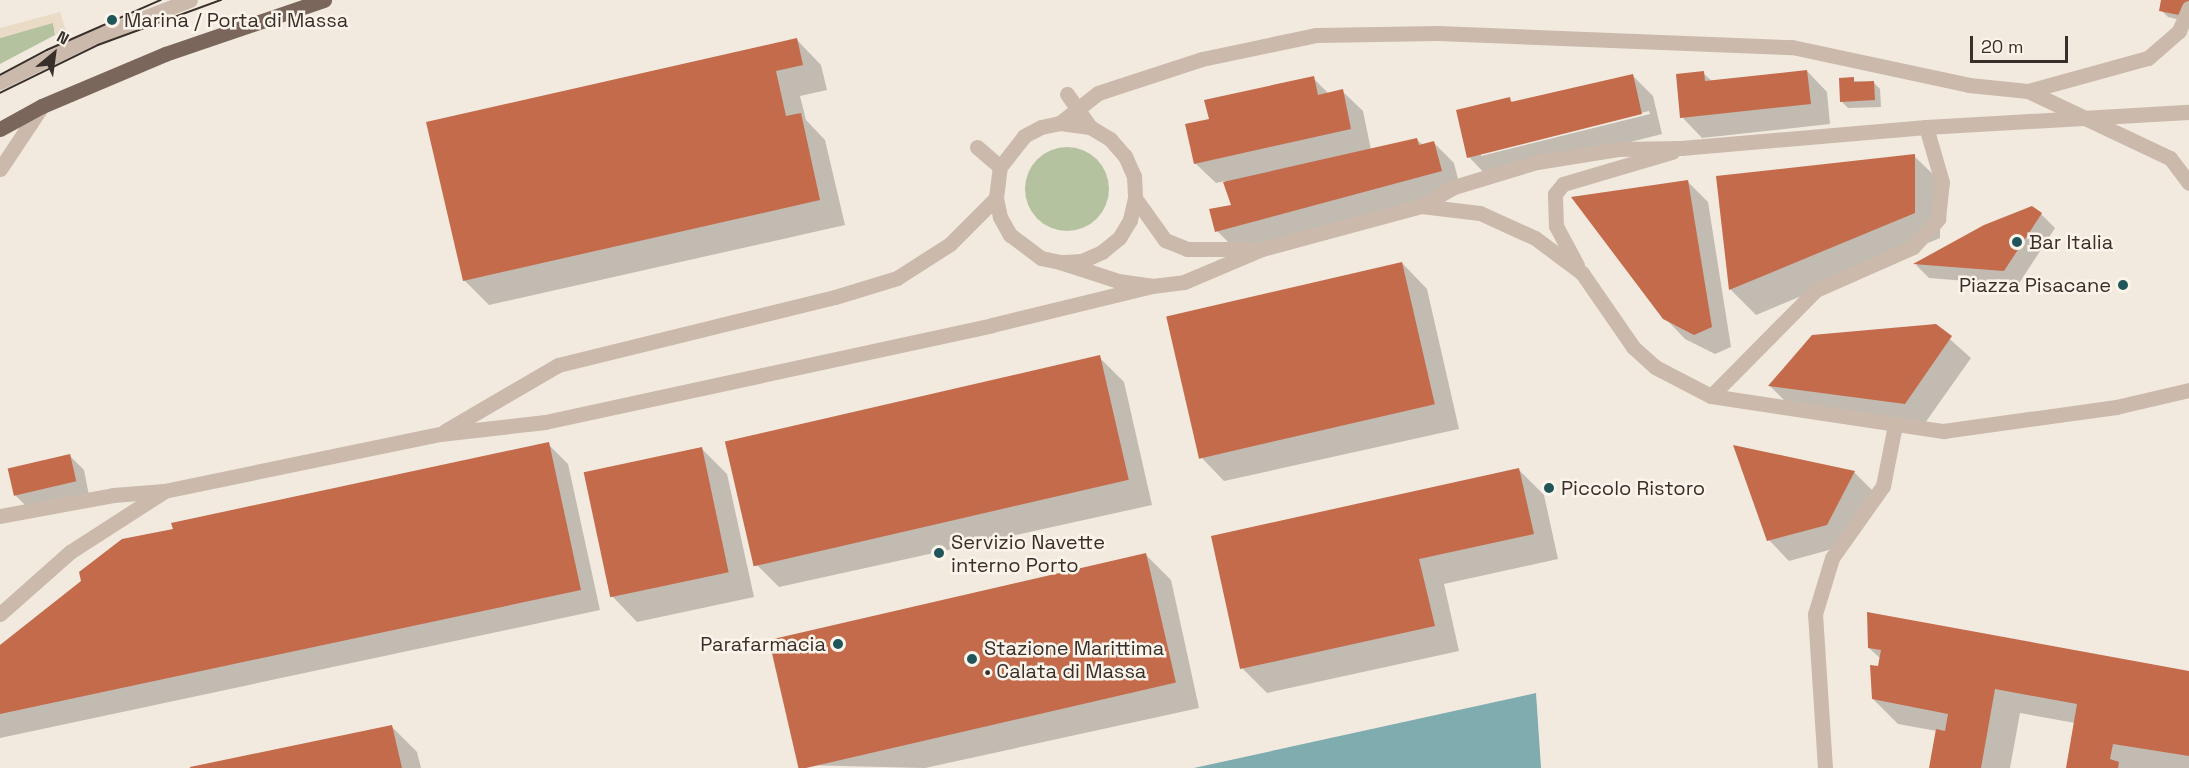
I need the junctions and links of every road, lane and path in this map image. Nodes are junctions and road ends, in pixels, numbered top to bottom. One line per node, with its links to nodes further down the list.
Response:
1 (190, 0): 4 (lane)
2 (324, 0): 7 (main road)
3 (2189, 8): 5 (lane)
4 (0, 82)
5 (2028, 91): 8 (lane); 10 (lane)
6 (1067, 94): 8 (lane)
7 (42, 106): 14 (main road); 18 (lane)
8 (1077, 107): 11 (lane); 12 (lane)
9 (2189, 112): 10 (lane)
10 (2085, 118): 13 (lane); 19 (lane)
11 (1060, 123): 12 (lane); 17 (lane)
12 (1090, 127): 21 (lane)
13 (1926, 127): 16 (lane); 28 (lane)
14 (0, 129)
15 (977, 147): 17 (lane)
16 (1681, 148): 22 (lane); 25 (lane)
17 (1000, 167): 20 (lane)
18 (0, 169)
19 (2189, 183)
20 (996, 198): 24 (lane); 30 (lane)
21 (1135, 198): 23 (lane); 24 (lane)
22 (1421, 206): 23 (lane); 25 (lane)
23 (1262, 249): 26 (lane)
24 (1060, 262): 26 (lane)
25 (1582, 273): 28 (lane)
26 (1152, 286): 30 (lane)
27 (2189, 390): 29 (lane)
28 (1711, 396): 29 (lane)
29 (1895, 425): 34 (lane)
30 (440, 434): 31 (lane)
31 (164, 490): 32 (lane); 33 (lane)
32 (0, 516)
33 (0, 614)
34 (1825, 768)

